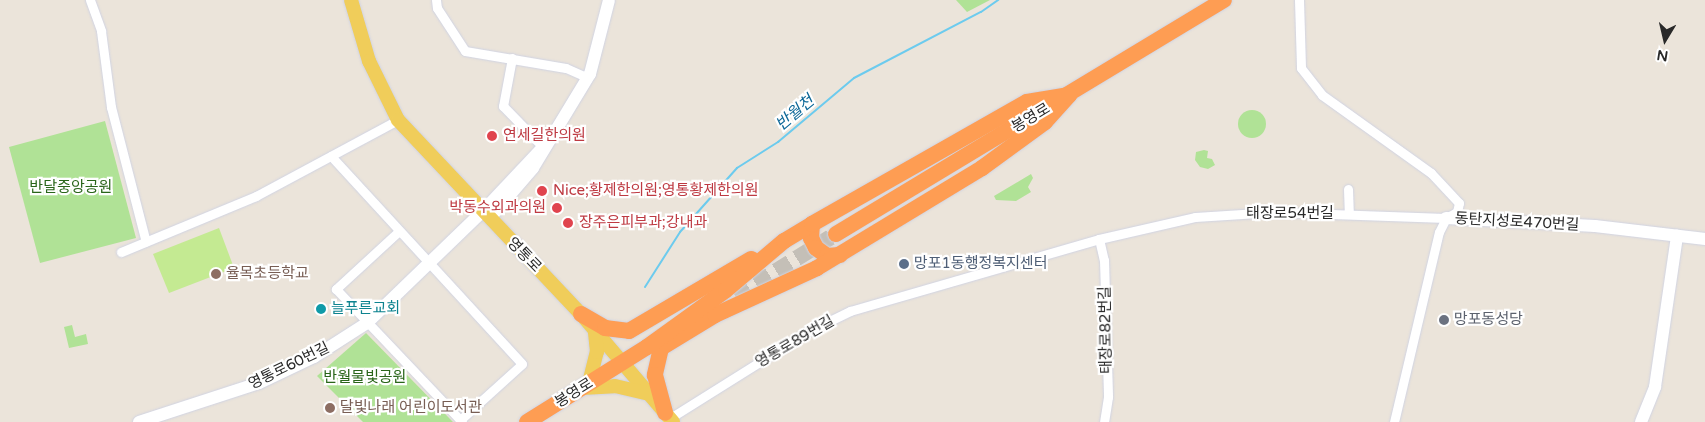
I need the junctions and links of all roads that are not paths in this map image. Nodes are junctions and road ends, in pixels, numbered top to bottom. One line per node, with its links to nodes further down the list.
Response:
1 (90, 0): 24 (street)
2 (351, 0): 10 (main road, 영통로)
3 (436, 0): 7 (street)
4 (609, 0): 8 (street)
5 (1224, 0): 9 (highway, 봉영로)
6 (1299, 0): 17 (street, 동탄지성로470번길)
7 (512, 58): 8 (street); 11 (street)
8 (588, 78): 11 (street)
9 (1069, 96): 18 (highway); 20 (highway, 봉영로); 26 (highway)
10 (398, 120): 12 (street); 16 (main road, 영통로)
11 (543, 147): 14 (street); 16 (street)
12 (331, 156): 19 (street); 24 (street)
13 (1348, 189): 15 (street)
14 (506, 199): 16 (street); 28 (street)
15 (1349, 214): 17 (street, 태장로54번길); 22 (street, 태장로54번길)
16 (486, 215): 28 (main road, 영통로); 29 (street, 영통로60번길)
17 (1446, 218): 21 (street, 동탄지성로470번길); 43 (street)
18 (812, 224): 25 (highway); 26 (highway)
19 (399, 231): 29 (street); 32 (street)
20 (836, 234)
21 (1677, 236): 23 (street, 동탄지성로470번길); 44 (street)
22 (1099, 239): 30 (street, 태장로54번길); 42 (street, 태장로82번길)
23 (1705, 239)
24 (146, 242): 27 (street)
25 (784, 242): 31 (highway); 35 (highway, 봉영로)
26 (846, 251): 34 (highway)
27 (121, 252)
28 (522, 253): 31 (main road, 영통로)
29 (429, 263): 32 (street, 영통로60번길); 39 (street)
30 (932, 287): 38 (street, 영통로89번길)
31 (581, 314): 33 (main road, 영통로)
32 (367, 323): 39 (street); 40 (street, 영통로60번길)
33 (595, 331): 35 (main road, 영통로); 36 (main road)
34 (661, 348): 35 (highway); 38 (highway)
35 (620, 363): 36 (highway, 봉영로); 37 (main road, 영통로)
36 (585, 386): 37 (main road); 41 (highway, 봉영로)
37 (650, 394): 38 (main road, 영통로)
38 (668, 419)
39 (461, 421)
40 (139, 422)
41 (527, 422)
42 (1104, 422)
43 (1394, 422)
44 (1641, 422)

